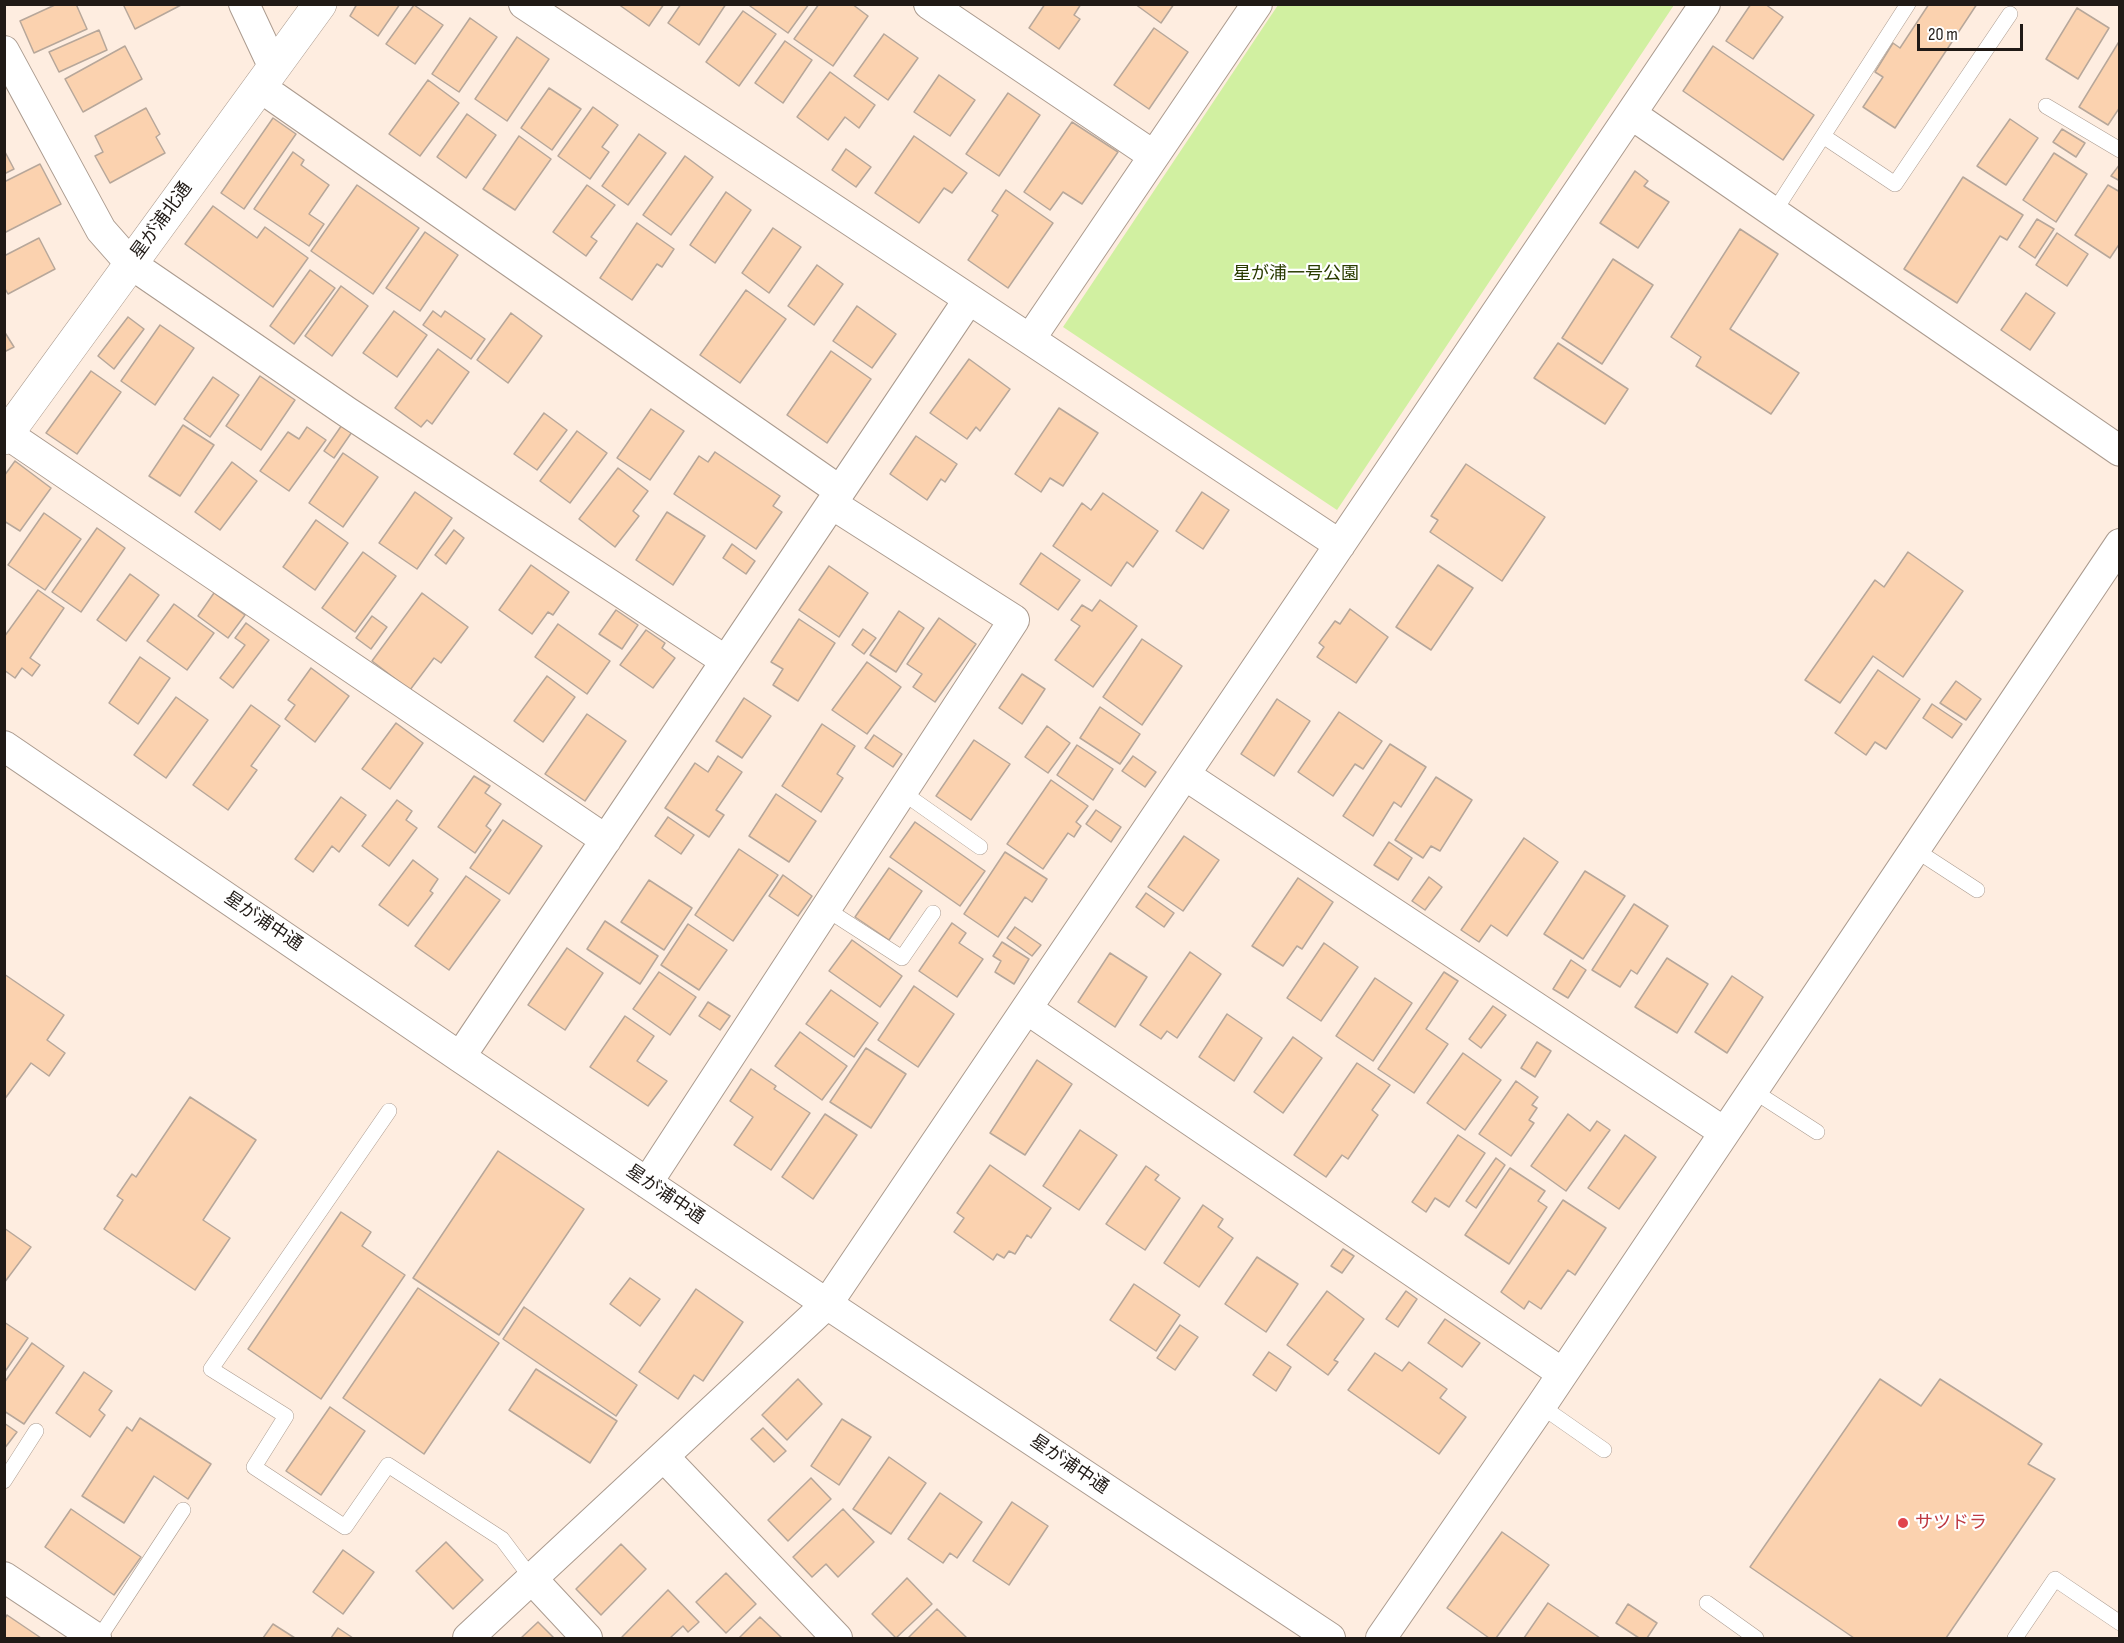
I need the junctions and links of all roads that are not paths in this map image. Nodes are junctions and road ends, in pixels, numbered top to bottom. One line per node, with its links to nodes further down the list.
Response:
1 (244, 4): 10 (street)
2 (320, 4): 10 (street, 星が浦北通)
3 (524, 4): 18 (street)
4 (929, 4): 15 (street)
5 (1257, 4): 15 (street)
6 (1706, 4): 12 (street)
7 (1908, 4): 13 (lane)
8 (2010, 14): 13 (lane)
9 (4, 51): 17 (street)
10 (267, 78): 17 (street, 星が浦北通); 22 (street)
11 (2046, 106): 14 (lane)
12 (1631, 114): 16 (street); 24 (street)
13 (1823, 136): 16 (lane)
14 (2120, 150)
15 (1154, 156): 19 (street)
16 (1773, 212): 21 (street)
17 (131, 264): 20 (street, 星が浦北通); 25 (street)
18 (969, 299): 19 (street); 22 (street)
19 (1030, 339): 24 (street)
20 (6, 436): 29 (street)
21 (2120, 451)
22 (836, 497): 25 (street); 28 (street)
23 (2120, 544): 31 (street)
24 (1340, 545): 27 (street)
25 (726, 662): 29 (street)
26 (4, 746): 36 (street, 星が浦中通)
27 (1185, 775): 35 (street); 39 (street)
28 (902, 792): 30 (lane); 33 (street)
29 (606, 840): 36 (street)
30 (980, 847)
31 (1914, 849): 32 (lane); 37 (street)
32 (1977, 890)
33 (826, 909): 34 (lane); 41 (street)
34 (933, 913)
35 (1027, 1009): 42 (street); 43 (street)
36 (460, 1057): 41 (street, 星が浦中通)
37 (1752, 1090): 39 (street); 40 (lane)
38 (389, 1111): 51 (lane)
39 (1724, 1132): 43 (street)
40 (1817, 1132)
41 (646, 1183): 42 (street, 星が浦中通)
42 (827, 1304): 47 (street); 58 (street, 星が浦中通)
43 (1562, 1373): 44 (street)
44 (1541, 1406): 46 (lane); 59 (street)
45 (36, 1431): 48 (lane)
46 (1604, 1450)
47 (664, 1457): 51 (street); 57 (street)
48 (4, 1480)
49 (183, 1510): 54 (lane)
50 (4, 1577): 54 (street)
51 (532, 1579): 55 (street); 56 (street)
52 (1707, 1603): 60 (lane)
53 (2120, 1623): 61 (lane)
54 (98, 1638)
55 (468, 1638)
56 (588, 1638)
57 (837, 1638)
58 (1330, 1638)
59 (1381, 1638)
60 (1756, 1638)
61 (2015, 1638)

